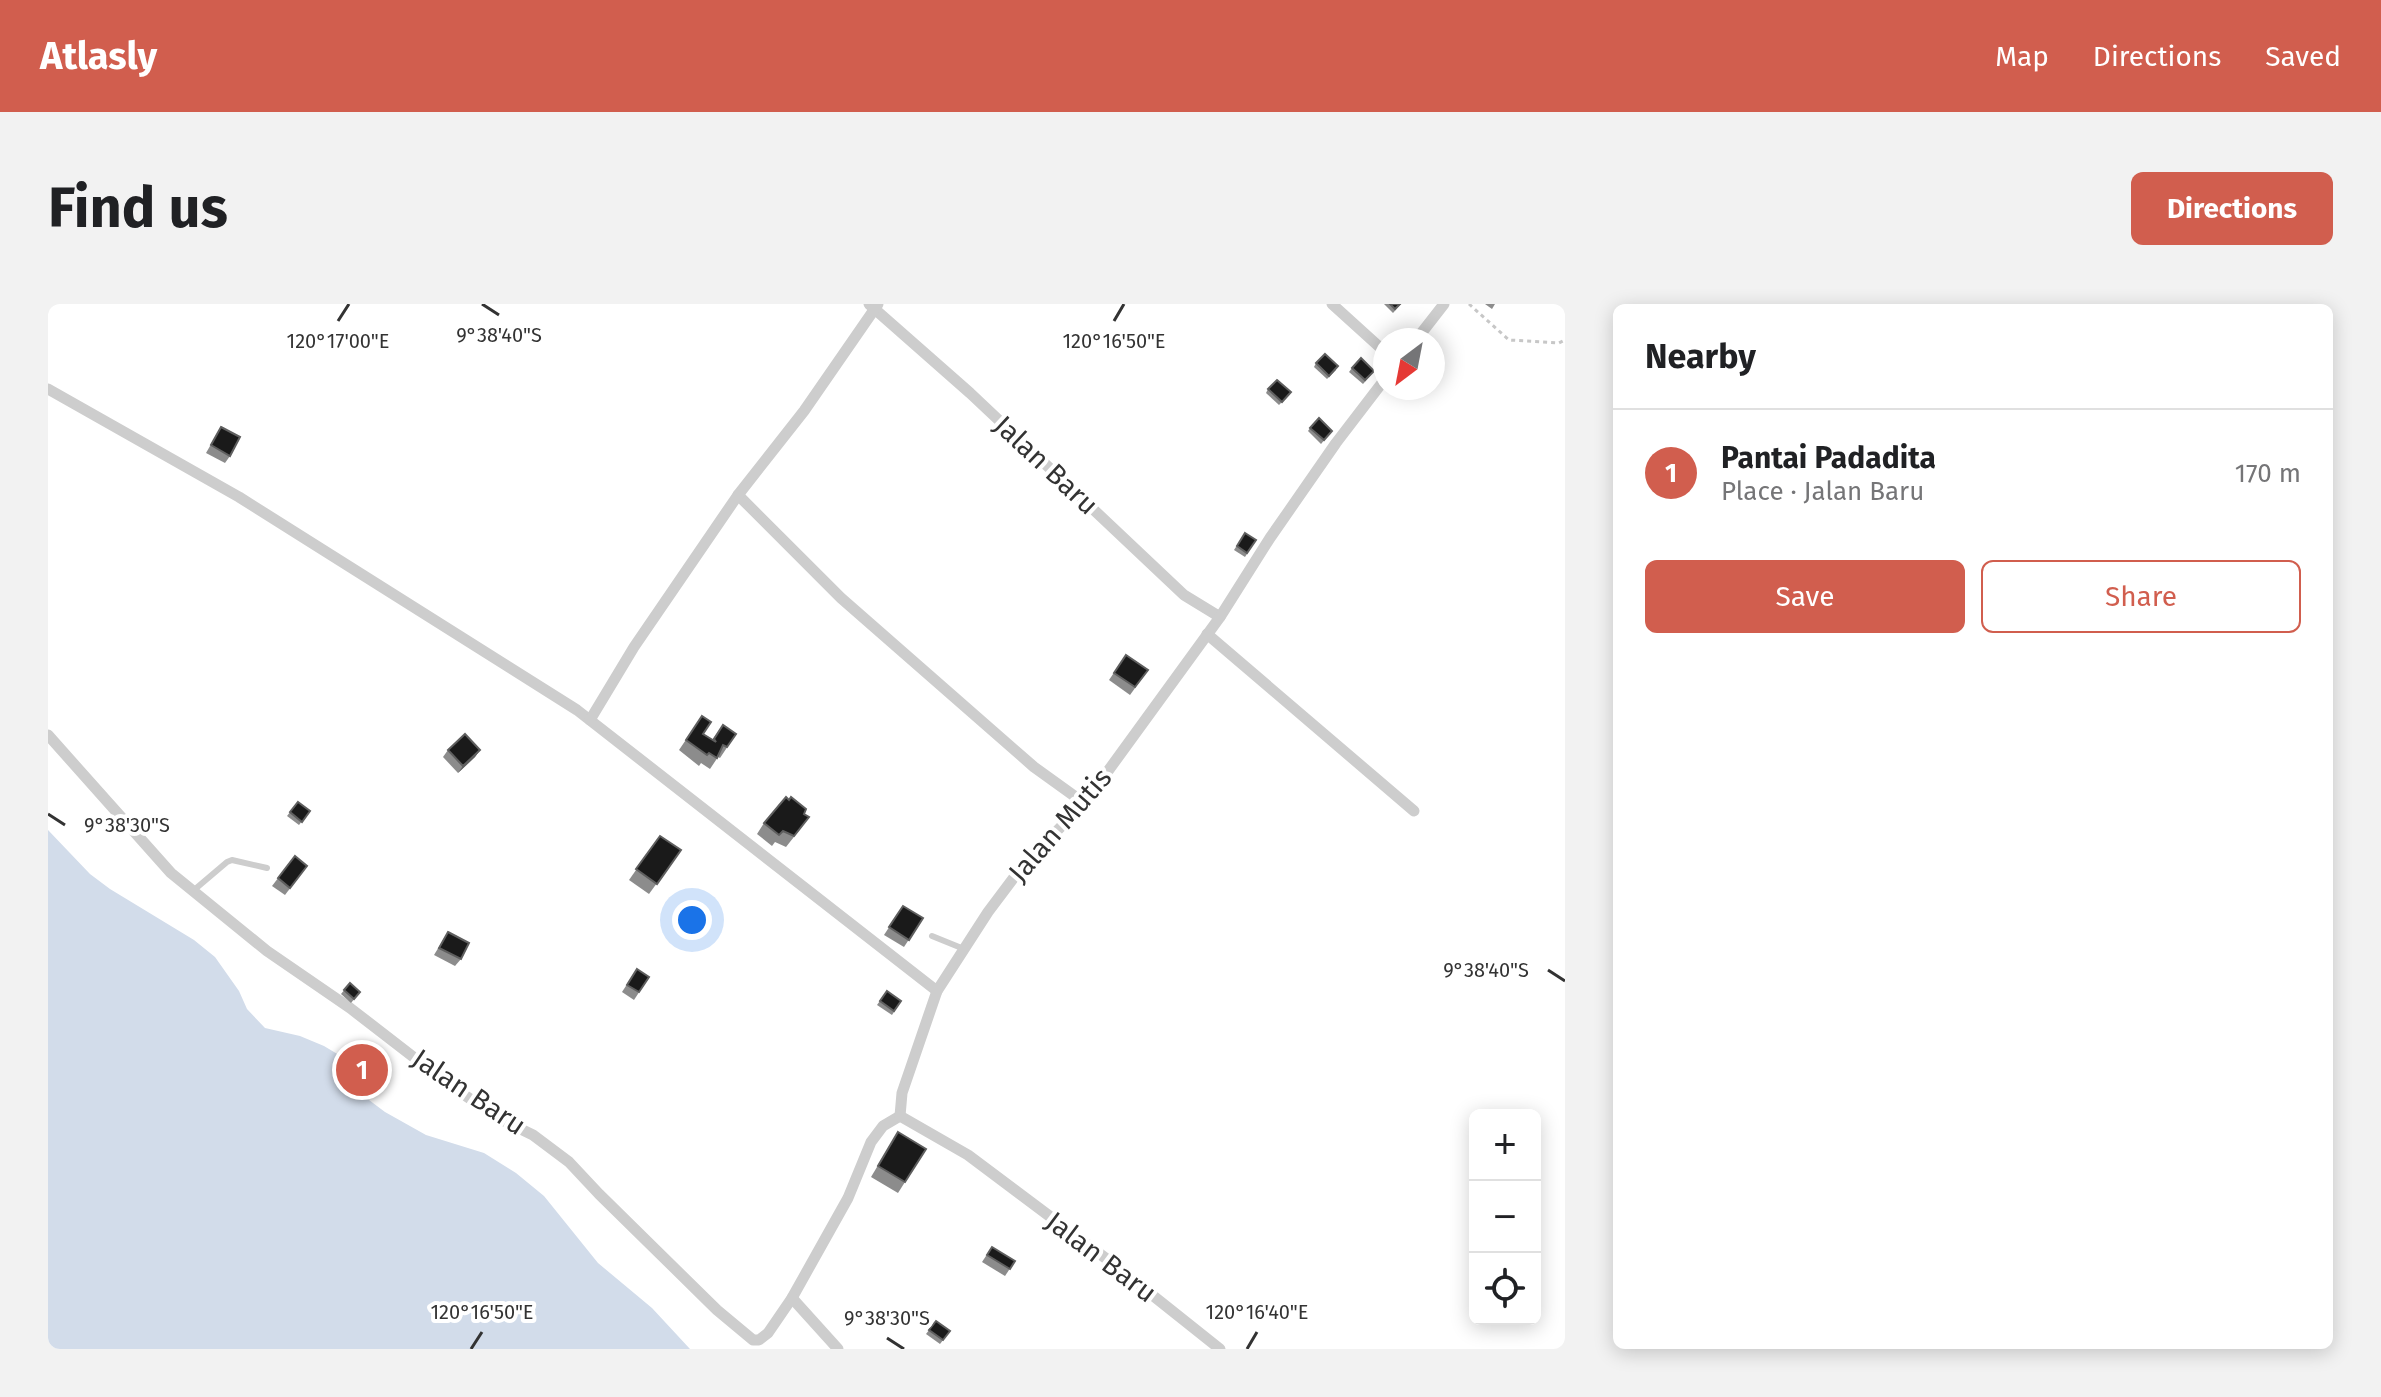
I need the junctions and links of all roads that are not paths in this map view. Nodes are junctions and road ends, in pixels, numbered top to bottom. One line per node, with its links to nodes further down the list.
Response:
1 (1332, 304): 5 (street)
2 (1444, 304): 4 (street)
3 (874, 305): 8 (street); 9 (street, Jalan Baru)
4 (1425, 328)
5 (1373, 341)
6 (48, 389): 11 (street)
7 (1373, 395): 9 (street, Jalan Mutis)
8 (738, 495): 11 (street); 13 (street)
9 (1220, 617): 10 (street, Jalan Mutis)
10 (1207, 634): 13 (street, Jalan Mutis); 14 (street)
11 (590, 720): 19 (street)
12 (48, 735): 16 (street, Jalan Baru)
13 (1084, 803): 18 (street, Jalan Mutis)
14 (1414, 811)
15 (267, 868): 16 (lane)
16 (194, 890): 21 (street, Jalan Baru)
17 (932, 936): 18 (lane)
18 (964, 949): 19 (street, Jalan Mutis)
19 (937, 991): 20 (street, Jalan Mutis)
20 (900, 1116): 21 (street); 23 (street, Jalan Baru)
21 (792, 1298): 22 (street)
22 (838, 1349)
23 (1220, 1349)

